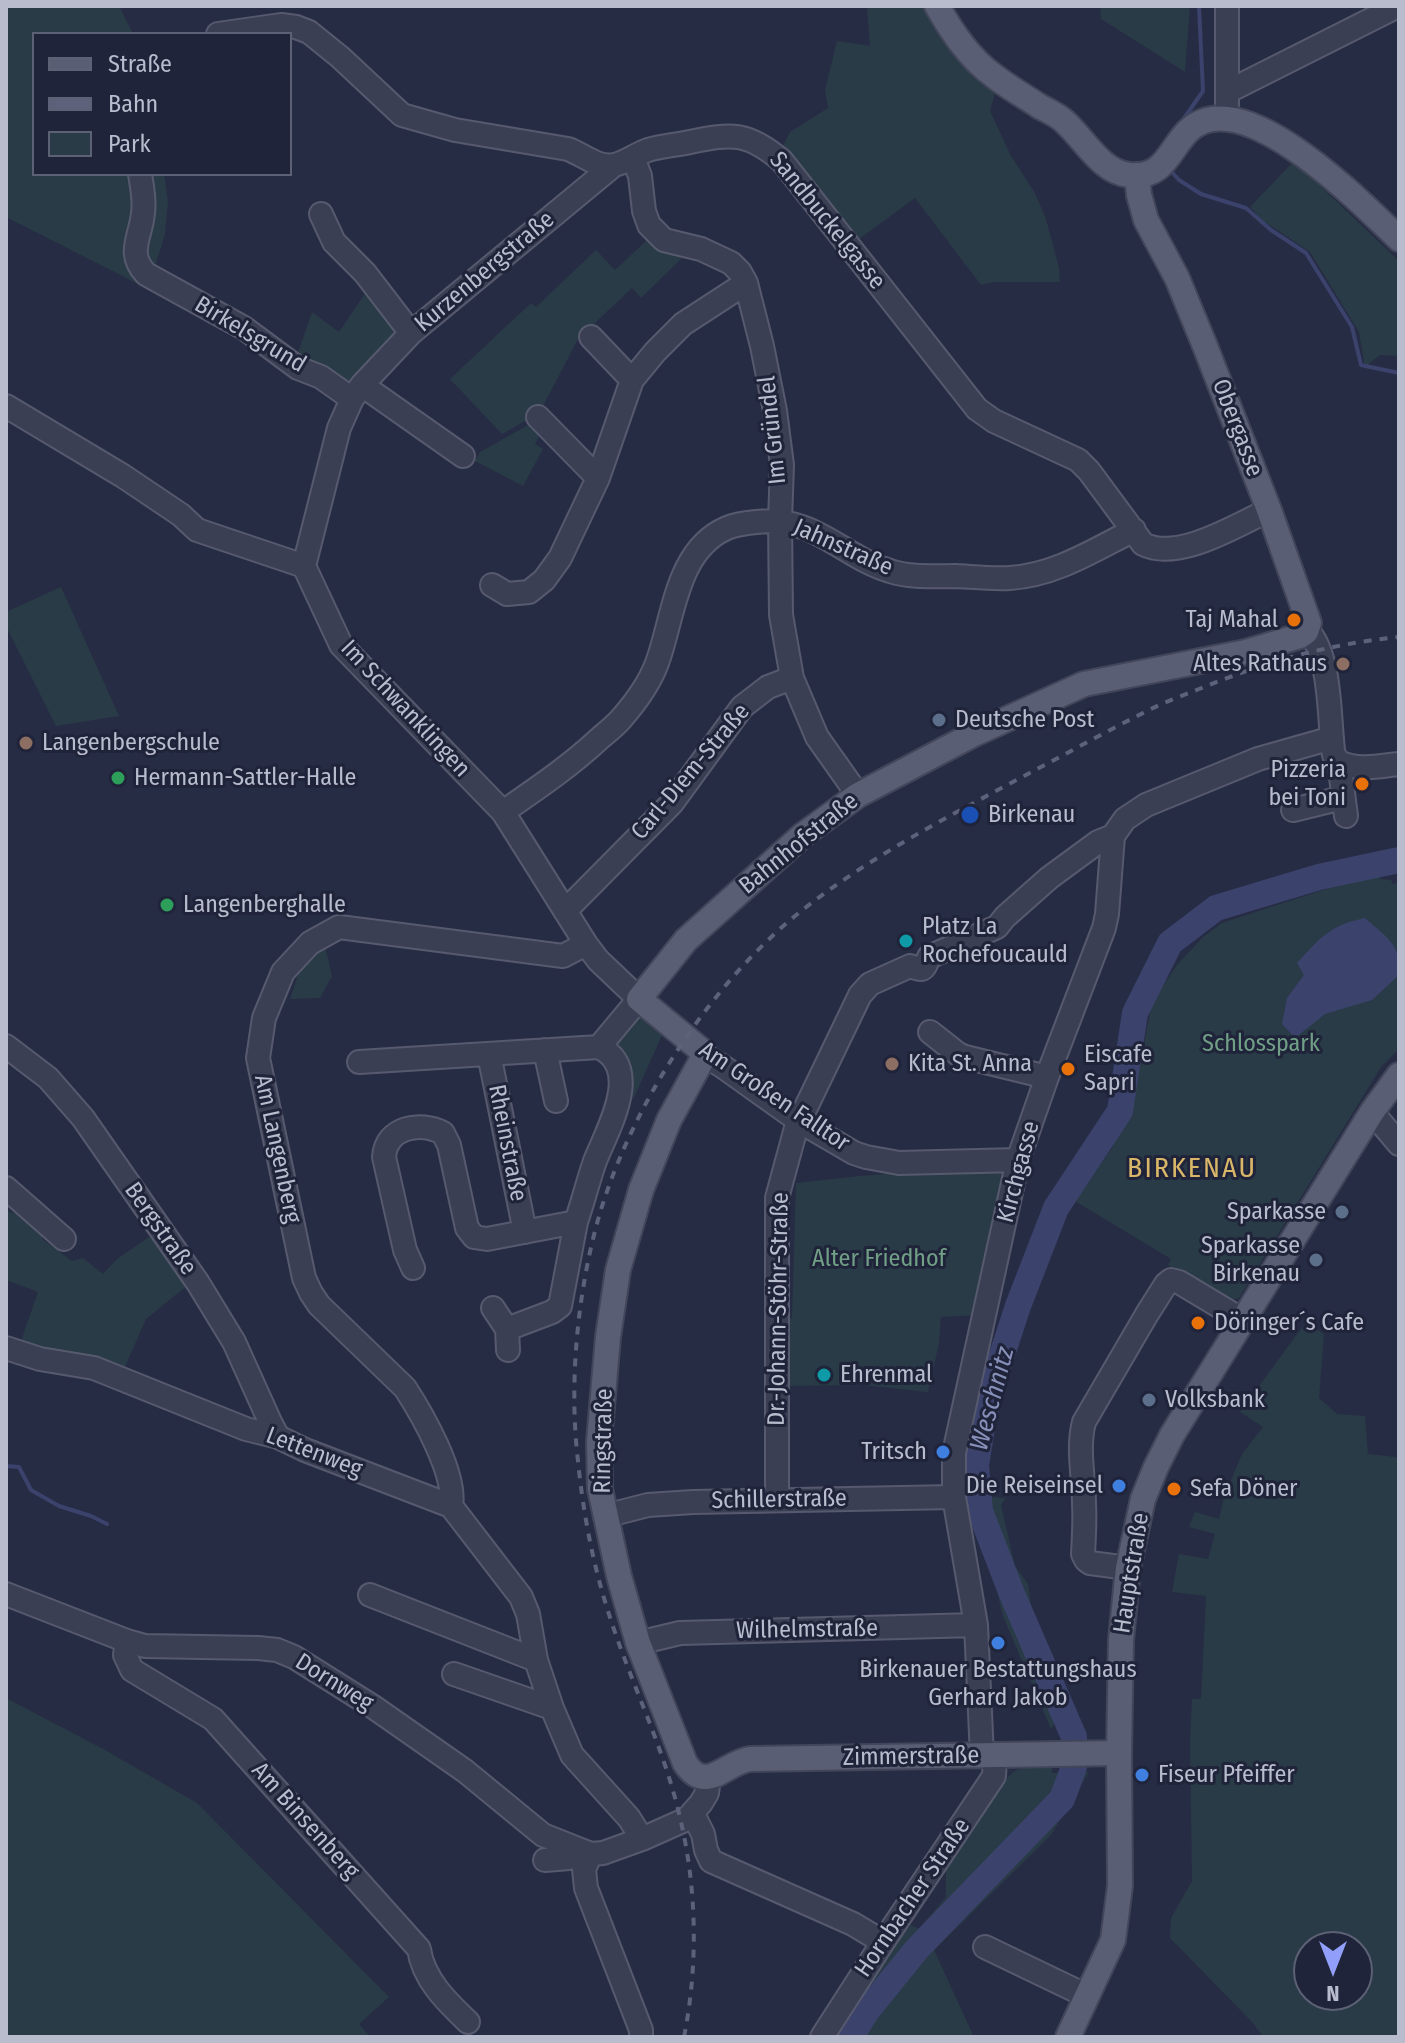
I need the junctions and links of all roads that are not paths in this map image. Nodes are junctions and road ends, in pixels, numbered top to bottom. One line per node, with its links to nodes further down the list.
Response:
1 (937, 6): 8 (main road)
2 (1227, 6): 5 (street)
3 (1398, 6): 5 (street)
4 (232, 32): 7 (street)
5 (1227, 92): 6 (street)
6 (1227, 120): 8 (main road); 11 (main road)
7 (623, 162): 12 (street); 13 (street, Kurzenbergstraße); 23 (street, Sandbuckelgasse)
8 (1155, 167): 21 (main road, Obergasse)
9 (140, 176): 16 (street, Birkelsgrund)
10 (321, 214): 13 (street)
11 (1399, 239)
12 (746, 283): 15 (street); 22 (street, Im Gründel)
13 (411, 333): 16 (street, Kurzenbergstraße)
14 (591, 337): 15 (street)
15 (632, 380): 20 (street)
16 (357, 392): 19 (street); 24 (street, Kurzenbergstraße)
17 (6, 406): 24 (street)
18 (538, 417): 20 (street)
19 (463, 456)
20 (598, 478): 25 (street)
21 (1269, 510): 23 (street, Sandbuckelgasse); 26 (main road, Obergasse)
22 (780, 520): 23 (street, Jahnstraße); 27 (street, Im Gründel); 33 (street, Jahnstraße)
23 (1134, 530)
24 (304, 566): 33 (street, Im Schwanklingen)
25 (492, 585)
26 (1307, 630): 28 (street, Obergasse); 31 (main road, Bahnhofstraße)
27 (792, 678): 31 (street, Im Gründel); 35 (street, Carl-Diem-Straße)
28 (1332, 738): 29 (street, Obergasse); 34 (street)
29 (1339, 762): 30 (street); 32 (street, Obergasse)
30 (1399, 764)
31 (858, 795): 37 (main road, Bahnhofstraße)
32 (1293, 810)
33 (503, 812): 35 (street, Im Schwanklingen)
34 (1113, 836): 46 (street, Kirchgasse); 49 (street, Dr.-Johann-Stöhr-Straße)
35 (565, 911): 36 (street, Im Schwanklingen)
36 (586, 944): 37 (street, Im Schwanklingen); 63 (street, Am Langenberg)
37 (639, 999): 40 (street); 43 (main road, Am Großen Falltor)
38 (930, 1032): 46 (street)
39 (6, 1046): 60 (street, Bergstraße)
40 (599, 1047): 41 (street, Rheinstraße); 53 (street)
41 (545, 1050): 42 (street, Rheinstraße); 47 (street)
42 (489, 1054): 44 (street, Rheinstraße); 54 (street, Rheinstraße)
43 (704, 1055): 49 (street, Am Großen Falltor); 64 (main road, Ringstraße)
44 (359, 1062)
45 (1399, 1075): 48 (main road, Hauptstraße)
46 (1047, 1077): 51 (street, Kirchgasse)
47 (556, 1101)
48 (1372, 1112): 50 (street); 58 (main road, Hauptstraße)
49 (799, 1121): 51 (street, Am Großen Falltor); 62 (street, Dr.-Johann-Stöhr-Straße)
50 (1399, 1144)
51 (1018, 1160): 61 (street, Kirchgasse)
52 (6, 1188): 55 (street)
53 (576, 1222): 54 (street); 57 (street)
54 (525, 1232): 56 (street)
55 (64, 1239)
56 (413, 1268)
57 (493, 1308)
58 (1244, 1321): 65 (main road, Hauptstraße); 65 (street)
59 (6, 1348): 60 (street, Lettenweg)
60 (278, 1437): 63 (street, Lettenweg)
61 (954, 1497): 62 (street, Schillerstraße); 68 (street, Kirchgasse)
62 (777, 1499): 64 (street, Schillerstraße)
63 (451, 1506): 71 (street)
64 (605, 1516): 70 (main road, Ringstraße)
65 (1128, 1568): 74 (main road, Hauptstraße)
66 (6, 1594): 69 (street, Dornweg)
67 (370, 1595): 71 (street)
68 (976, 1625): 70 (street, Wilhelmstraße); 75 (street, Kirchgasse)
69 (127, 1641): 79 (street, Dornweg); 84 (street, Am Binsenberg)
70 (638, 1643): 76 (main road, Ringstraße)
71 (536, 1660): 73 (street)
72 (454, 1674): 73 (street)
73 (552, 1708): 78 (street)
74 (1119, 1753): 75 (main road, Zimmerstraße); 83 (main road, Hauptstraße)
75 (988, 1756): 76 (main road, Zimmerstraße); 81 (street, Hornbacher Straße)
76 (709, 1778): 77 (street)
77 (687, 1818): 78 (street); 81 (street)
78 (642, 1839): 79 (street)
79 (586, 1853): 80 (street); 85 (street)
80 (545, 1860)
81 (883, 1942): 86 (street, Hornbacher Straße)
82 (985, 1947): 83 (street)
83 (1087, 1996): 87 (main road, Hauptstraße)
84 (468, 2022)
85 (641, 2037)
86 (822, 2037)
87 (1068, 2037)

